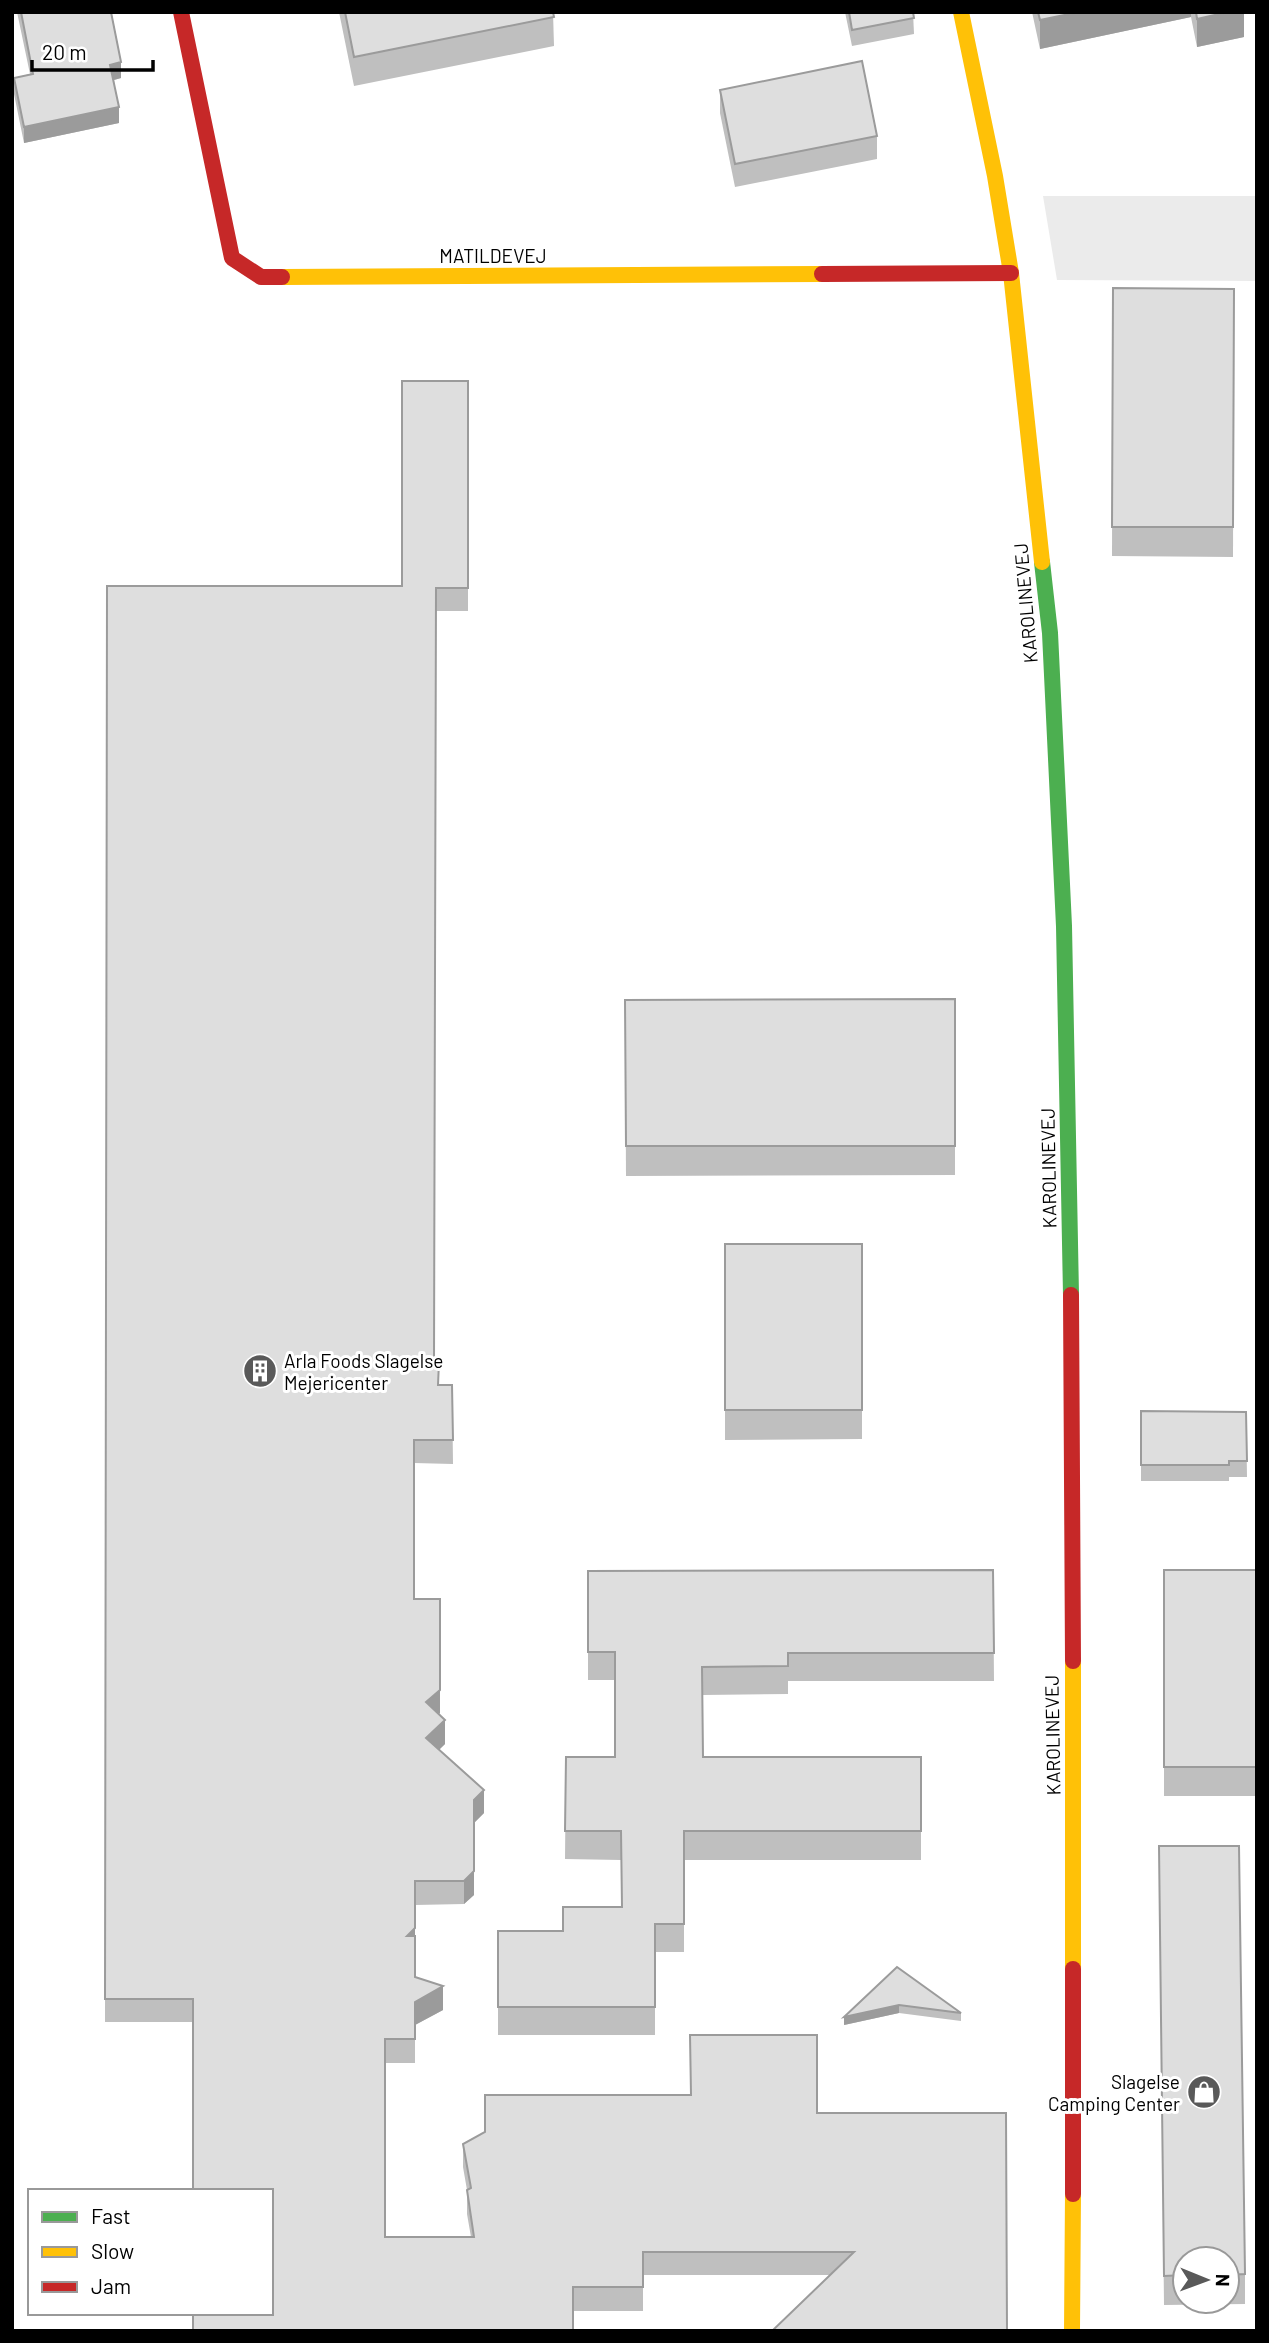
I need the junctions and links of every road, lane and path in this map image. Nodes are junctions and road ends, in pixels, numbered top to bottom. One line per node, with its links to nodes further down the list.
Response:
1 (181, 12): 3 (street, MATILDEVEJ)
2 (961, 12): 3 (street, KAROLINEVEJ)
3 (1011, 273): 4 (street, KAROLINEVEJ)
4 (1073, 2331)

